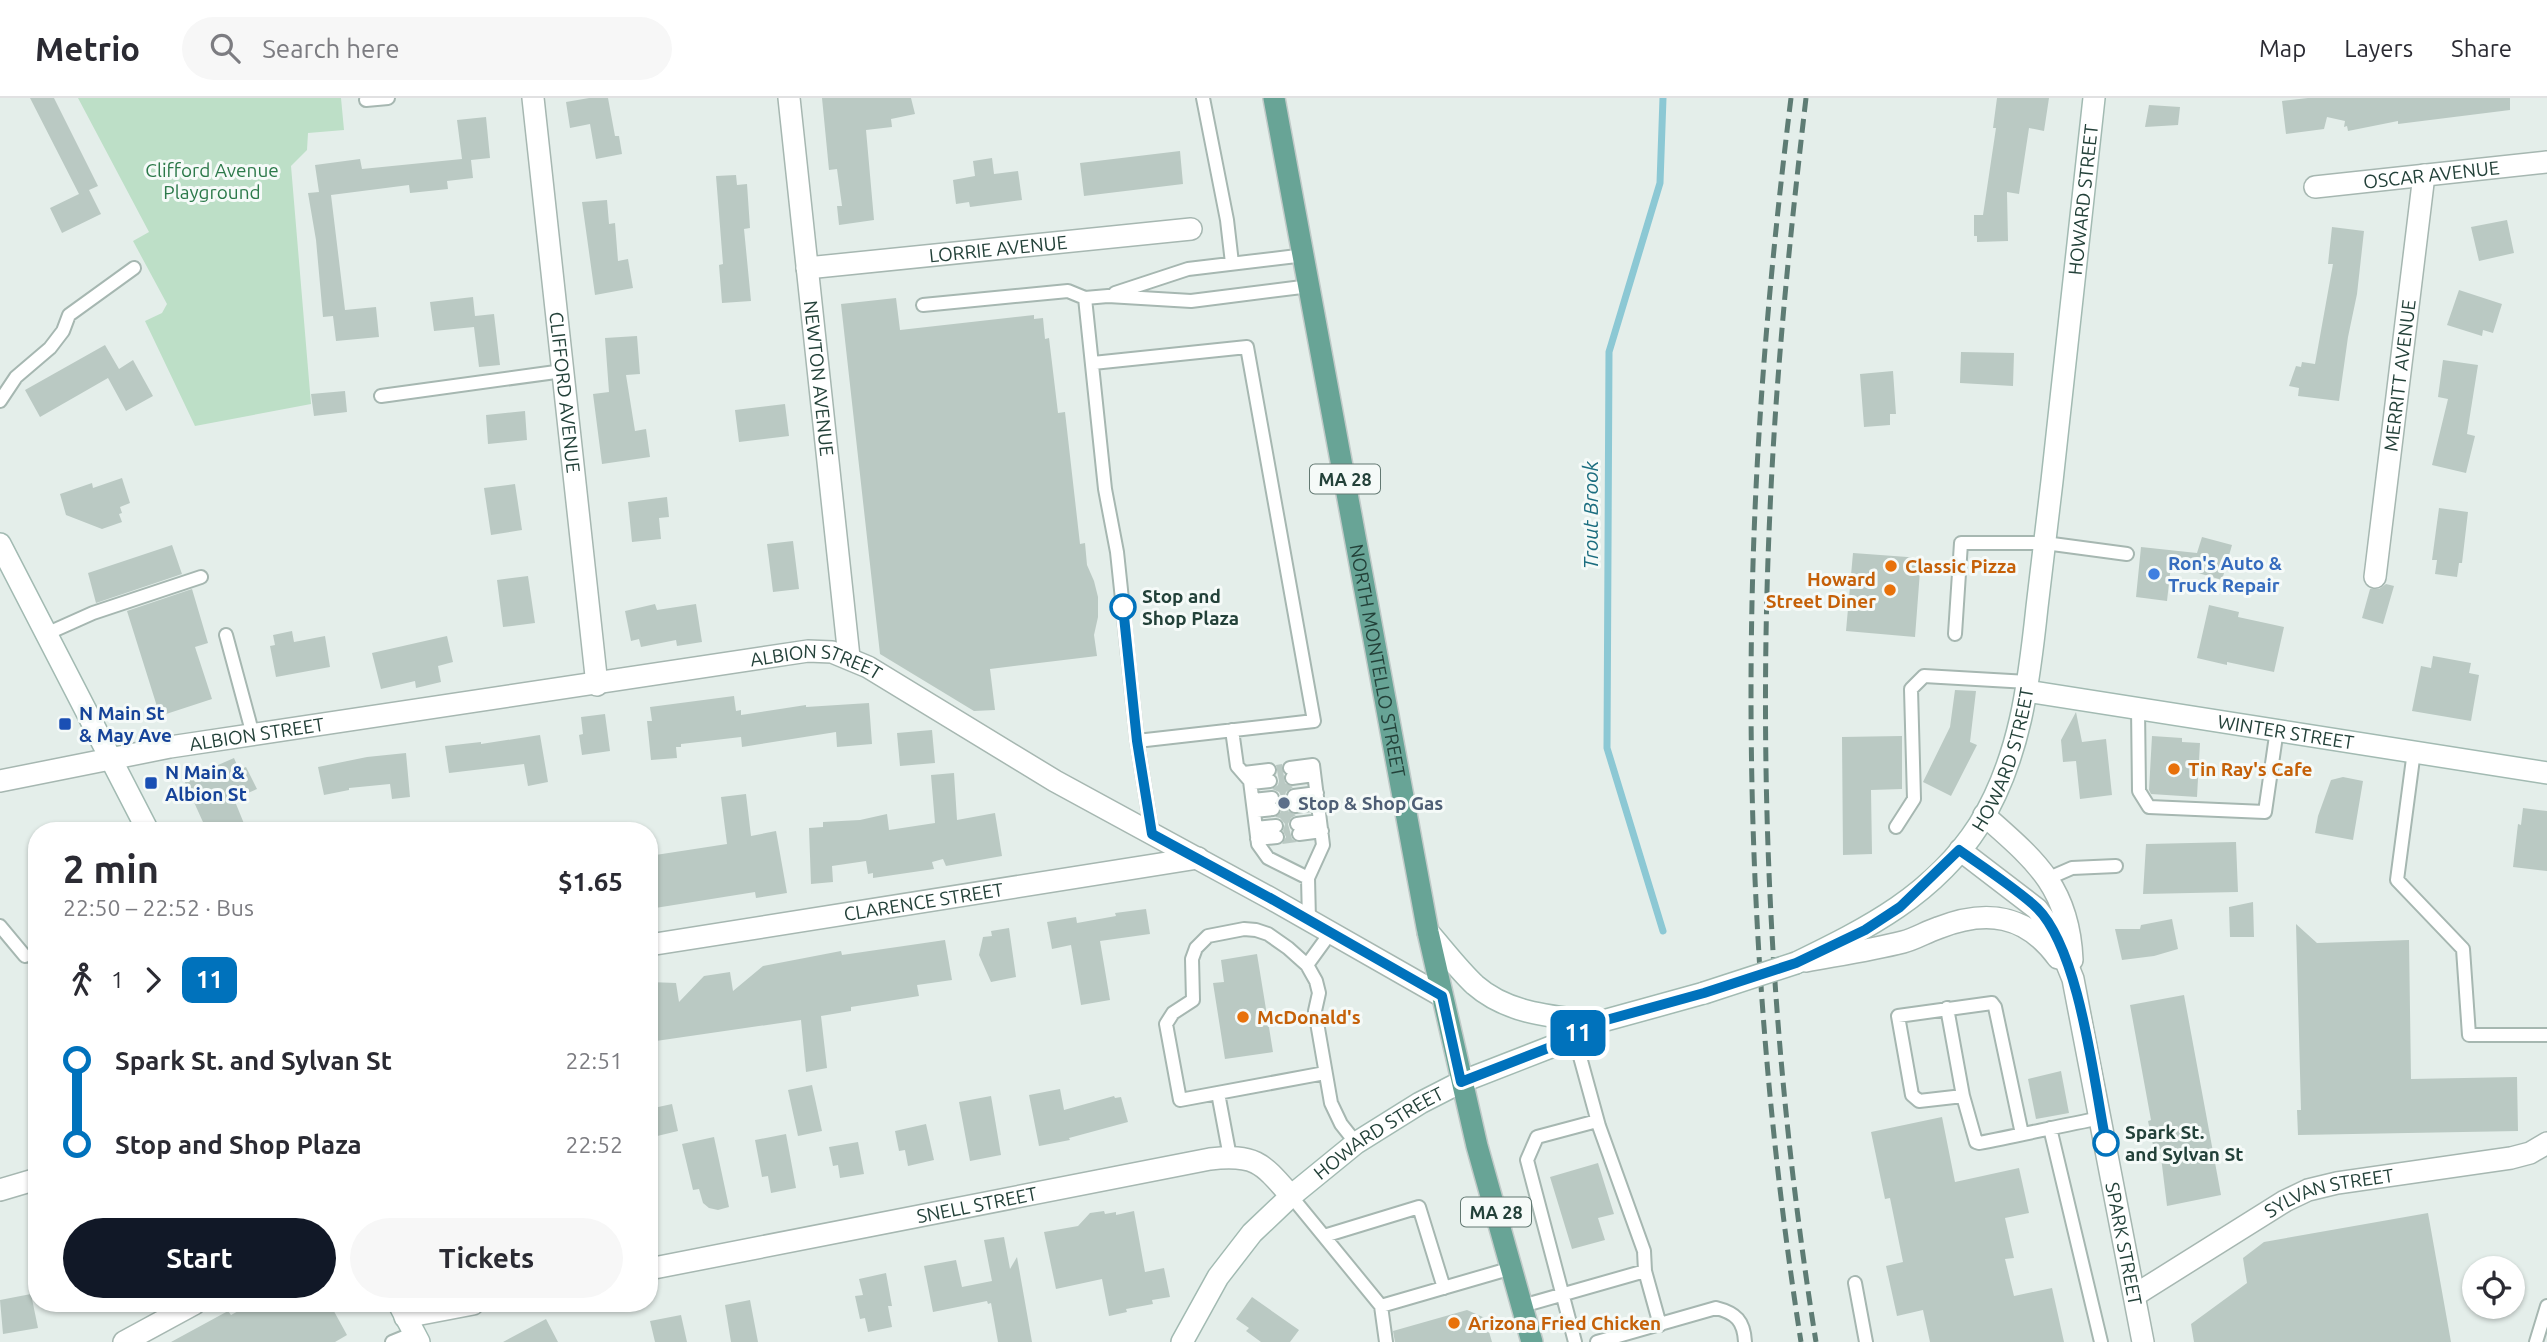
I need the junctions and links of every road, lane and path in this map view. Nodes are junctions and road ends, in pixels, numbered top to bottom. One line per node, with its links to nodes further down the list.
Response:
1 (388, 98): 7 (lane)
2 (533, 98): 21 (street, CLIFFORD AVENUE)
3 (789, 98): 15 (street, NEWTON AVENUE)
4 (1203, 98): 13 (lane)
5 (1274, 98): 12 (main road, NORTH MONTELLO STREET / MA 28)
6 (2094, 98): 24 (street, HOWARD STREET)
7 (366, 100)
8 (2547, 162): 9 (street, OSCAR AVENUE)
9 (2424, 175): 10 (street, OSCAR AVENUE); 28 (street, MERRITT AVENUE)
10 (2315, 187)
11 (1191, 229): 15 (street, LORRIE AVENUE)
12 (1305, 255): 13 (lane); 16 (main road, NORTH MONTELLO STREET / MA 28)
13 (1232, 263): 17 (lane)
14 (134, 268): 23 (lane)
15 (807, 268): 32 (street, NEWTON AVENUE)
16 (1310, 286): 17 (lane); 67 (main road, NORTH MONTELLO STREET / MA 28)
17 (1108, 296): 18 (lane)
18 (1086, 298): 19 (lane); 20 (lane)
19 (923, 305)
20 (1093, 363): 37 (lane); 39 (lane)
21 (563, 371): 22 (lane); 33 (street, CLIFFORD AVENUE)
22 (381, 396)
23 (0, 401)
24 (2045, 543): 26 (lane); 30 (lane); 34 (street, HOWARD STREET)
25 (0, 544): 29 (street)
26 (2127, 554)
27 (201, 576): 29 (lane)
28 (2375, 577)
29 (46, 634): 41 (street)
30 (1955, 634)
31 (226, 635): 38 (lane)
32 (849, 657): 33 (street, ALBION STREET); 57 (street, ALBION STREET)
33 (597, 685): 38 (street, ALBION STREET)
34 (2028, 687): 35 (street, WINTER STREET); 51 (street, HOWARD STREET); 54 (lane)
35 (2138, 708): 36 (street, WINTER STREET); 36 (lane)
36 (2277, 729): 40 (street, WINTER STREET)
37 (1232, 730): 39 (lane); 45 (lane)
38 (253, 735): 41 (street, ALBION STREET)
39 (1137, 741): 57 (lane)
40 (2414, 751): 43 (street, WINTER STREET); 77 (lane)
41 (111, 761): 46 (street, ALBION STREET); 52 (street)
42 (1291, 773): 47 (lane)
43 (2547, 773)
44 (1269, 775): 45 (lane)
45 (1247, 778): 50 (lane)
46 (0, 781)
47 (1317, 798): 48 (lane); 53 (lane)
48 (1294, 801)
49 (1273, 803): 50 (lane)
50 (1253, 806): 58 (lane)
51 (1984, 815): 59 (street, HOWARD STREET); 63 (street, SPARK STREET)
52 (143, 822)
53 (1321, 826): 55 (lane); 62 (lane)
54 (1896, 827)
55 (1298, 829)
56 (1276, 831): 58 (lane)
57 (1152, 834): 60 (street, ALBION STREET)
58 (1256, 834): 62 (lane)
59 (1959, 850): 70 (street, HOWARD STREET); 72 (street, SPARK STREET)
60 (1198, 858): 64 (street, ALBION STREET); 68 (street, CLARENCE STREET)
61 (2116, 866): 63 (lane)
62 (1308, 878): 64 (lane)
63 (2049, 878): 72 (street, SPARK STREET)
64 (1309, 919): 66 (street, ALBION STREET)
65 (0, 926): 69 (lane)
66 (1331, 932): 71 (lane); 73 (street, ALBION STREET)
67 (1428, 932): 73 (main road, NORTH MONTELLO STREET / MA 28); 75 (street)
68 (658, 945)
69 (25, 956)
70 (1796, 963): 72 (street, SPARK STREET); 75 (street, HOWARD STREET, bridge)
71 (1307, 965): 78 (lane); 80 (lane)
72 (2073, 979): 82 (street, SPARK STREET)
73 (1442, 996): 79 (main road, NORTH MONTELLO STREET / MA 28)
74 (1947, 1008): 81 (lane); 81 (lane); 85 (lane)
75 (1599, 1022): 76 (street, HOWARD STREET)
76 (1574, 1035): 79 (street, HOWARD STREET); 83 (lane)
77 (2547, 1035)
78 (1325, 1073): 80 (lane); 86 (lane)
79 (1461, 1082): 86 (street, HOWARD STREET); 94 (main road, NORTH MONTELLO STREET / MA 28)
80 (1218, 1093): 88 (lane)
81 (1963, 1096): 85 (lane)
82 (2101, 1118): 84 (lane); 98 (street, SPARK STREET)
83 (1597, 1121): 95 (lane); 99 (lane)
84 (2050, 1128): 85 (lane); 116 (lane)
85 (2022, 1135)
86 (1356, 1143): 91 (street, HOWARD STREET)
87 (2546, 1144): 98 (street, SYLVAN STREET)
88 (1230, 1157): 91 (street, SNELL STREET); 93 (street, SNELL STREET)
89 (28, 1182): 90 (street)
90 (0, 1190)
91 (1291, 1196): 92 (lane); 109 (street, HOWARD STREET)
92 (1324, 1236): 97 (lane); 100 (lane)
93 (658, 1267)
94 (1512, 1268): 97 (lane); 101 (main road, NORTH MONTELLO STREET / MA 28)
95 (1645, 1271): 99 (lane); 106 (lane)
96 (1855, 1283): 115 (lane)
97 (1444, 1288): 100 (lane)
98 (2134, 1295): 117 (street, SPARK STREET)
99 (1562, 1296): 101 (lane); 112 (lane)
100 (1381, 1306): 110 (lane)
101 (1522, 1306): 111 (main road, NORTH MONTELLO STREET / MA 28)
102 (2547, 1306): 118 (lane)
103 (179, 1312): 107 (street)
104 (447, 1312): 105 (street)
105 (409, 1324): 108 (lane)
106 (1660, 1325): 113 (lane); 114 (lane)
107 (124, 1342)
108 (391, 1342)
109 (1182, 1342)
110 (1386, 1342)
111 (1532, 1342)
112 (1575, 1342)
113 (1597, 1342)
114 (1745, 1342)
115 (1866, 1342)
116 (2101, 1342)
117 (2144, 1342)
118 (2536, 1342)

